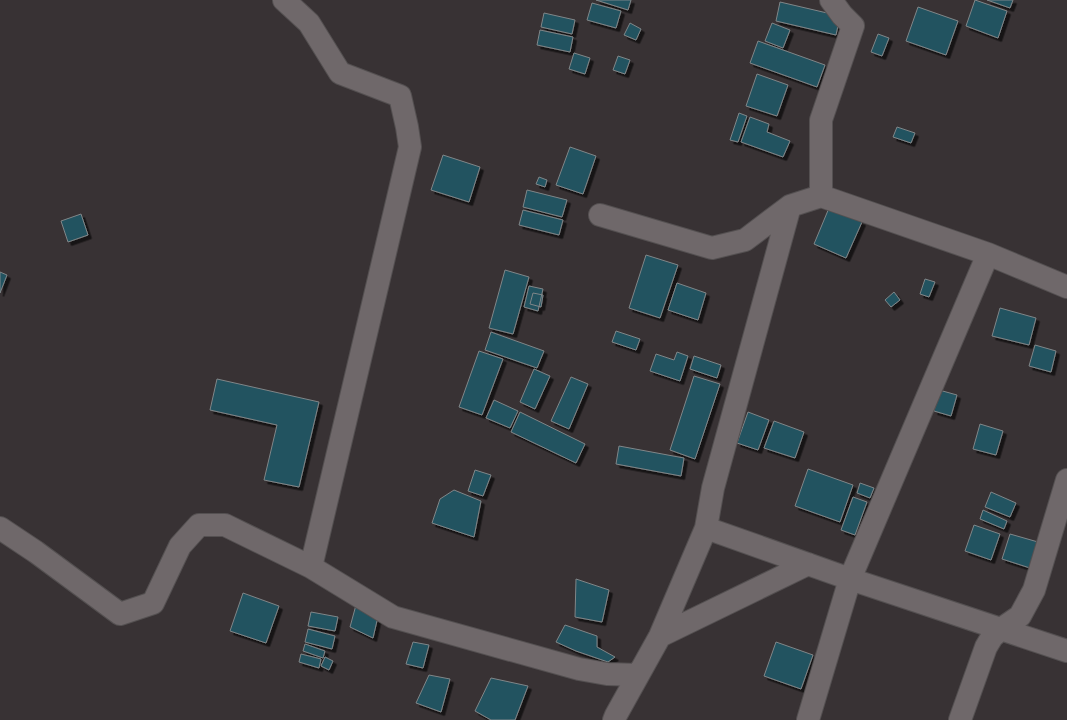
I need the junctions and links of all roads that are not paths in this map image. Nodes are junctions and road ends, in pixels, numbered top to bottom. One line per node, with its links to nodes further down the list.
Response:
1 (284, 0): 12 (street)
2 (831, 0): 3 (street)
3 (821, 196): 4 (street); 6 (street)
4 (790, 206): 5 (street); 10 (street)
5 (600, 215)
6 (988, 254): 7 (street); 13 (street)
7 (1067, 288)
8 (1067, 480): 14 (street)
9 (0, 528): 12 (street)
10 (706, 528): 11 (street); 15 (street)
11 (808, 564): 13 (street); 15 (street)
12 (311, 567): 17 (street)
13 (850, 579): 14 (street); 19 (street)
14 (1001, 629): 16 (street); 20 (street)
15 (660, 636): 17 (street)
16 (1067, 651)
17 (638, 675): 18 (street)
18 (614, 720)
19 (808, 720)
20 (960, 720)

